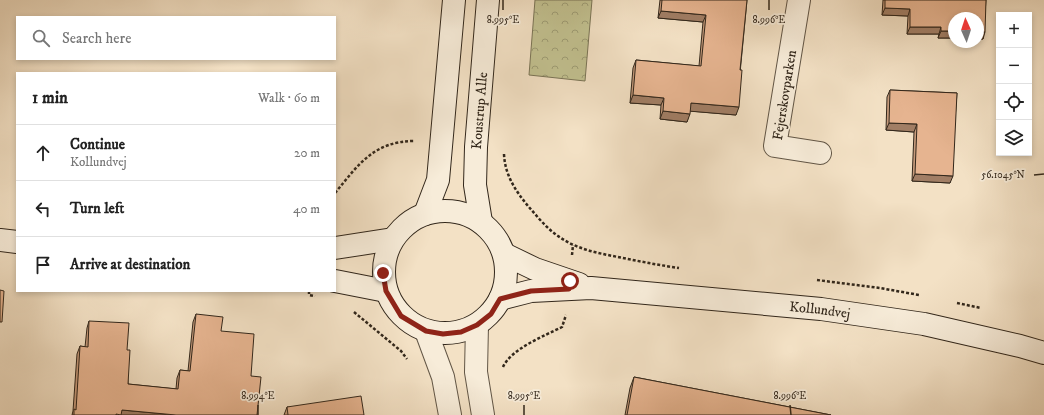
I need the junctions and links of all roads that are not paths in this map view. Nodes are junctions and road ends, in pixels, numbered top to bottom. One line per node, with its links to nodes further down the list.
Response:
1 (454, 0): 5 (street)
2 (488, 0): 6 (street, Koustrup Alle)
3 (799, 0): 4 (street, Fejerskovparken)
4 (820, 153)
5 (425, 214): 6 (street); 7 (street)
6 (481, 222): 11 (street)
7 (393, 239): 10 (street); 14 (street)
8 (0, 240): 9 (street)
9 (16, 242)
10 (336, 248)
11 (504, 254): 13 (street, Kollundvej); 15 (street)
12 (336, 281): 14 (street)
13 (570, 285): 15 (street, Kollundvej); 18 (street, Kollundvej)
14 (386, 291): 17 (street)
15 (500, 299): 16 (street)
16 (477, 325): 17 (street); 20 (street)
17 (426, 331): 19 (street)
18 (1044, 353)
19 (450, 415)
20 (483, 415)

